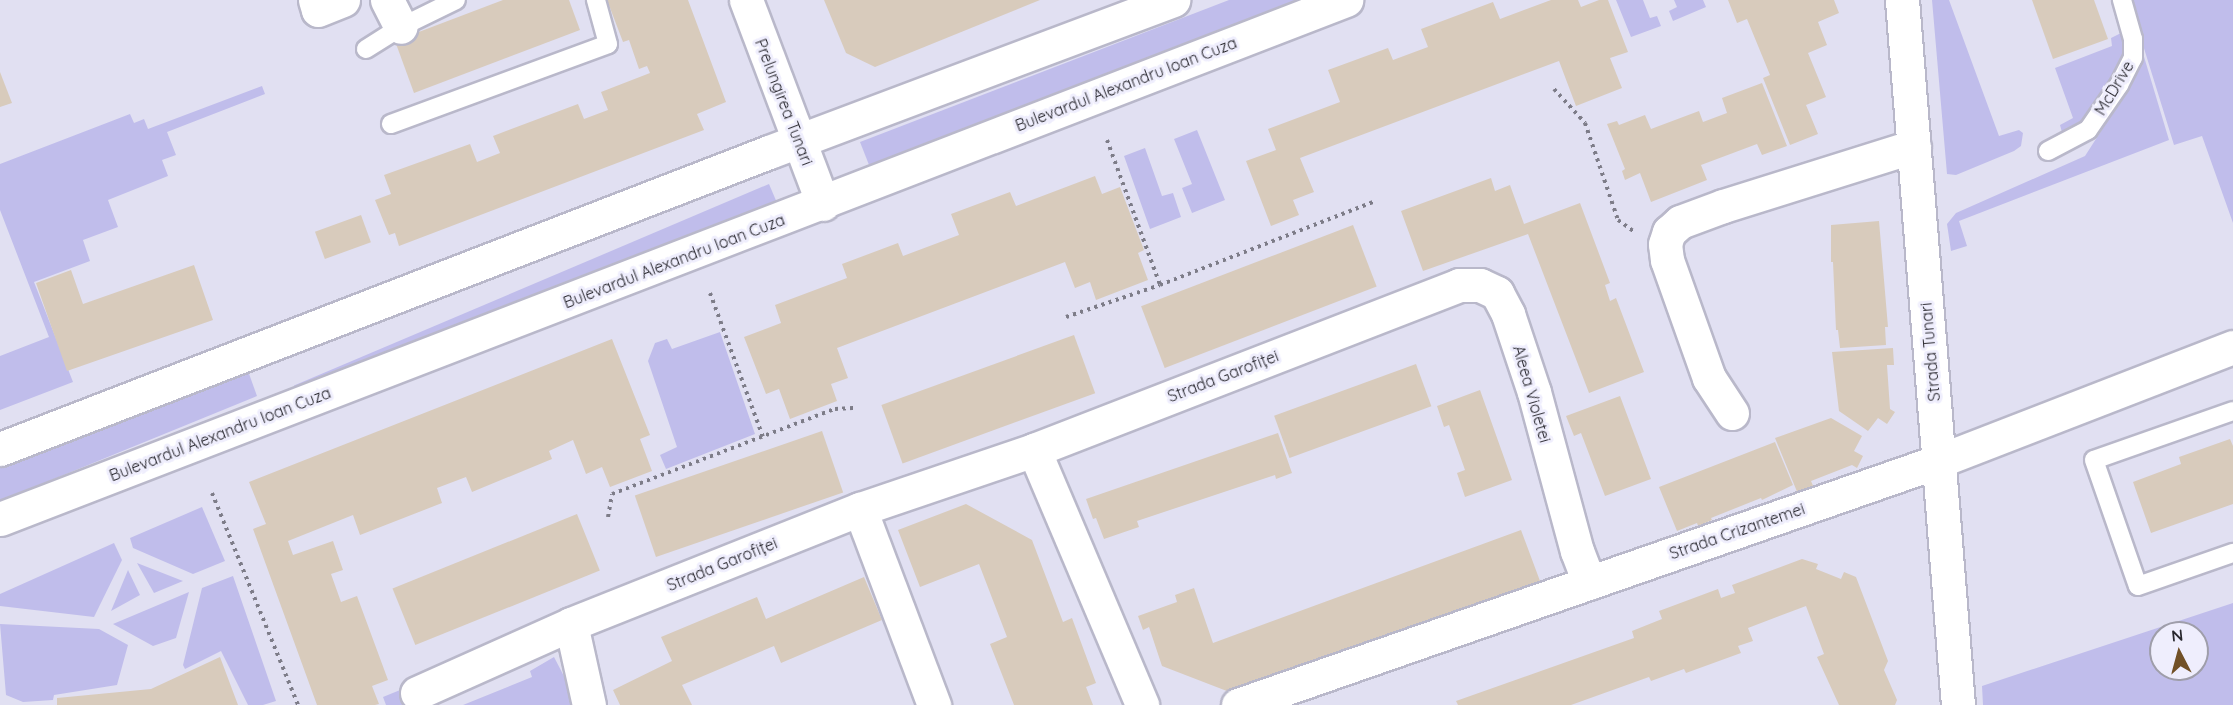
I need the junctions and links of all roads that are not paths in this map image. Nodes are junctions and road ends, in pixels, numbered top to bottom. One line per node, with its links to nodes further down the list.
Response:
1 (456, 0): 8 (lane)
2 (596, 0): 10 (lane)
3 (746, 0): 11 (street, Prelungirea Tunari)
4 (1173, 0): 11 (street)
5 (1346, 0): 14 (street, Bulevardul Alexandru Ioan Cuza)
6 (1902, 0): 12 (street, Strada Tunari)
7 (2122, 0): 13 (lane, McDrive)
8 (394, 13): 9 (lane)
9 (366, 49)
10 (391, 124)
11 (799, 140): 14 (street, Prelungirea Tunari); 19 (street)
12 (1914, 146): 18 (street); 21 (street, Strada Tunari)
13 (2048, 152)
14 (823, 204): 23 (street, Bulevardul Alexandru Ioan Cuza)
15 (1413, 303): 20 (street, Strada Garofiței); 25 (street, Aleea Violetei)
16 (2233, 346): 21 (street, Strada Crizantemei)
17 (2233, 411): 24 (lane)
18 (1732, 413)
19 (0, 449)
20 (1034, 450): 22 (street, Strada Garofiței); 30 (street)
21 (1938, 461): 25 (street, Strada Crizantemei); 32 (street, Strada Tunari)
22 (860, 509): 26 (street, Strada Garofiței); 29 (street)
23 (0, 519)
24 (2233, 553)
25 (1589, 583): 31 (street, Strada Crizantemei)
26 (572, 624): 27 (street, Strada Garofiței); 28 (street)
27 (417, 693)
28 (589, 705)
29 (934, 705)
30 (1142, 705)
31 (1238, 705)
32 (1958, 705)

